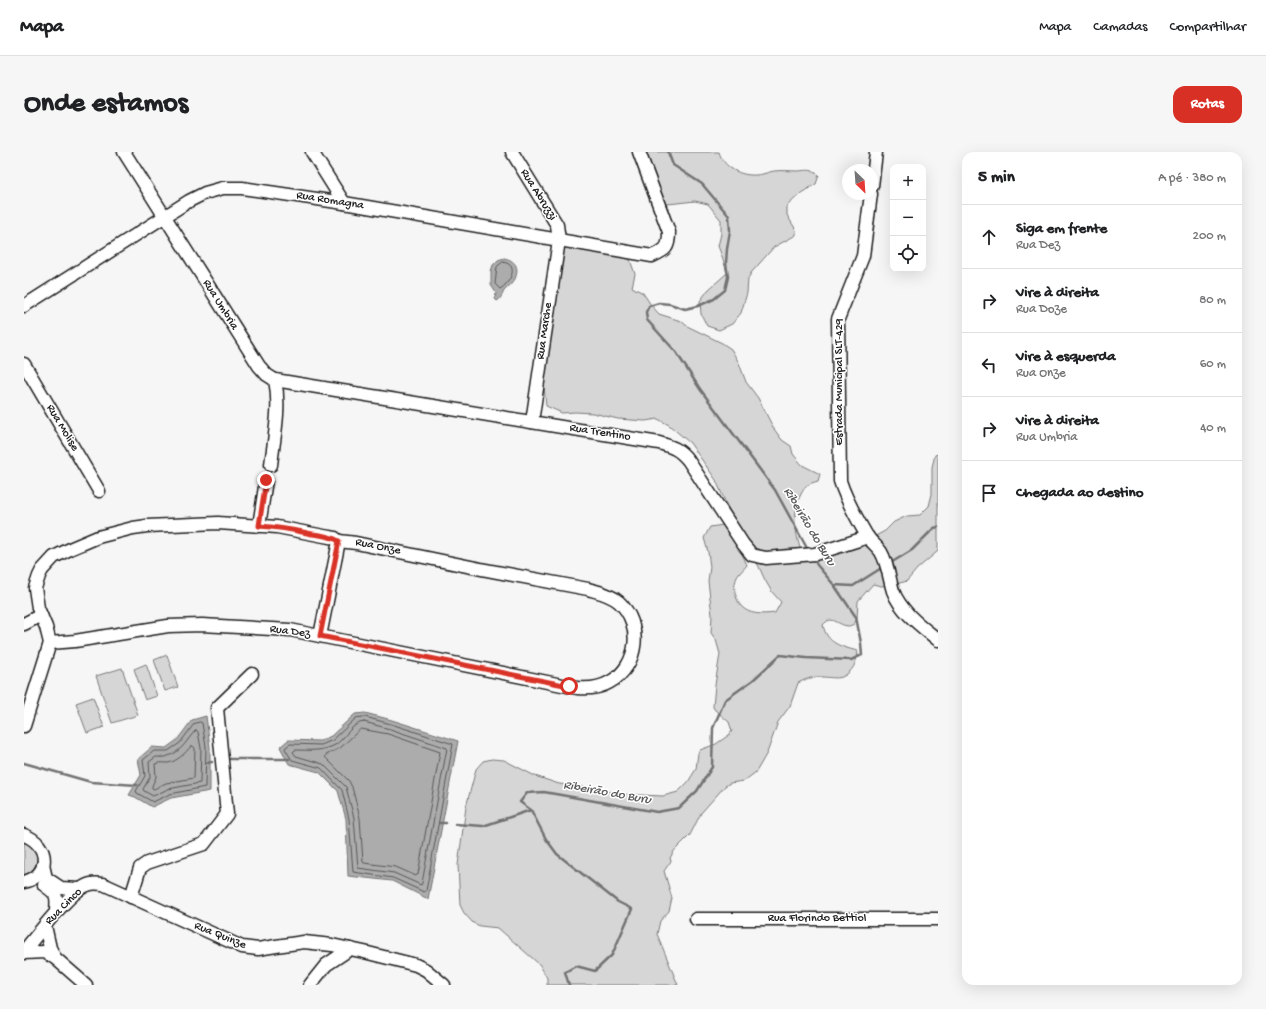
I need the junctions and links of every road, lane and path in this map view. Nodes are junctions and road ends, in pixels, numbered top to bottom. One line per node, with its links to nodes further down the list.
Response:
1 (124, 152): 9 (street, Rua Umbria)
2 (312, 152): 8 (street)
3 (512, 152): 10 (street, Rua Abruzzi)
4 (639, 152): 10 (street, Rua Romagna)
5 (876, 152): 6 (street)
6 (875, 164)
7 (870, 200): 19 (street, Estrada Municipal SLT-429)
8 (344, 203): 9 (street, Rua Romagna); 10 (street, Rua Romagna)
9 (165, 217): 11 (street, Rua Romagna); 13 (street, Rua Umbria)
10 (559, 240): 14 (street, Rua Marche)
11 (24, 306)
12 (24, 364): 17 (street, Rua Molise)
13 (275, 380): 14 (street, Rua Trentino); 15 (street)
14 (532, 422): 19 (street, Rua Trentino)
15 (271, 465)
16 (266, 480): 18 (street)
17 (99, 491)
18 (259, 526): 20 (street, Rua Onze); 21 (street, Rua Onze)
19 (868, 537): 24 (street, Estrada Municipal SLT-429)
20 (339, 541): 23 (street); 26 (street, Rua Onze)
21 (41, 615): 22 (street); 25 (street, Rua Onze)
22 (24, 624)
23 (320, 636): 25 (street, Rua Dez); 26 (street, Rua Dez)
24 (938, 640)
25 (50, 643): 28 (street)
26 (632, 656)
27 (252, 674): 34 (street)
28 (24, 726)
29 (24, 835): 30 (street)
30 (43, 865): 31 (street); 33 (street)
31 (27, 881): 35 (street)
32 (90, 884): 33 (street, Rua Cinco); 34 (street, Rua Quinze)
33 (79, 889): 35 (street, Rua Cinco)
34 (132, 897): 39 (street, Rua Quinze)
35 (56, 912): 38 (street, Rua Cinco)
36 (696, 919): 37 (street, Rua Florindo Bettiol)
37 (938, 919)
38 (45, 926): 41 (street, Rua Cinco); 42 (street)
39 (319, 944): 40 (street, Rua Quinze); 43 (street)
40 (350, 949): 43 (street); 44 (street, Rua Quinze)
41 (24, 952): 42 (street)
42 (55, 958): 45 (street)
43 (326, 965): 46 (street)
44 (435, 981): 47 (street, Rua Quinze)
45 (86, 985)
46 (310, 985)
47 (444, 985)

